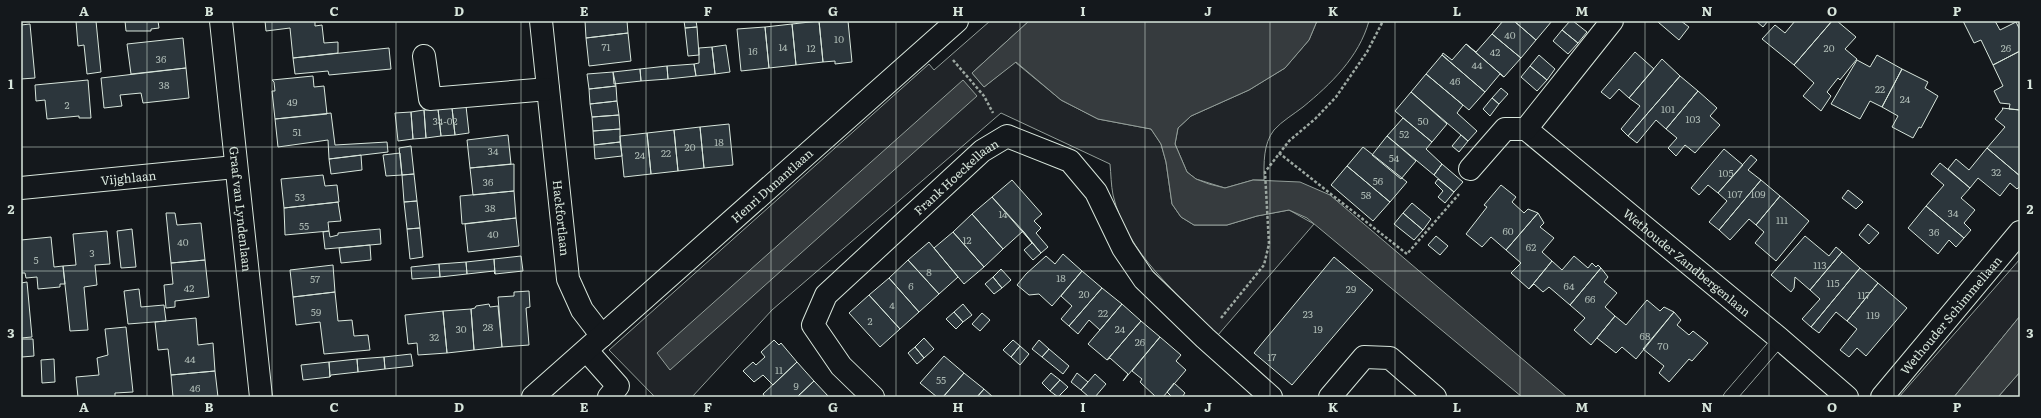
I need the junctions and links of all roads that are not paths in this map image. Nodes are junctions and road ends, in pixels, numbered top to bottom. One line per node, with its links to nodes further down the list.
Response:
1 (221, 21): 8 (street, Graaf van Lyndenlaan)
2 (541, 21): 6 (street, Hackfortlaan)
3 (957, 21): 13 (street, Henri Dunantlaan)
4 (1612, 21): 7 (street)
5 (424, 56): 6 (street)
6 (548, 90): 13 (street, Hackfortlaan)
7 (1526, 129): 9 (street); 12 (street, Wethouder Zandbergenlaan)
8 (235, 167): 10 (street, Vijghlaan); 14 (street, Graaf van Lyndenlaan)
9 (1470, 169)
10 (21, 188)
11 (2020, 232): 23 (street, Wethouder Schimmellaan)
12 (1780, 339): 21 (lane); 22 (street, Wethouder Zandbergenlaan)
13 (595, 344): 15 (street, Henri Dunantlaan); 16 (street)
14 (261, 397)
15 (533, 397)
16 (609, 397)
17 (873, 397): 18 (street, Frank Hoeckellaan)
18 (1271, 397)
19 (1330, 397): 20 (street)
20 (1435, 397)
21 (1730, 397)
22 (1846, 397)
23 (1882, 397)

